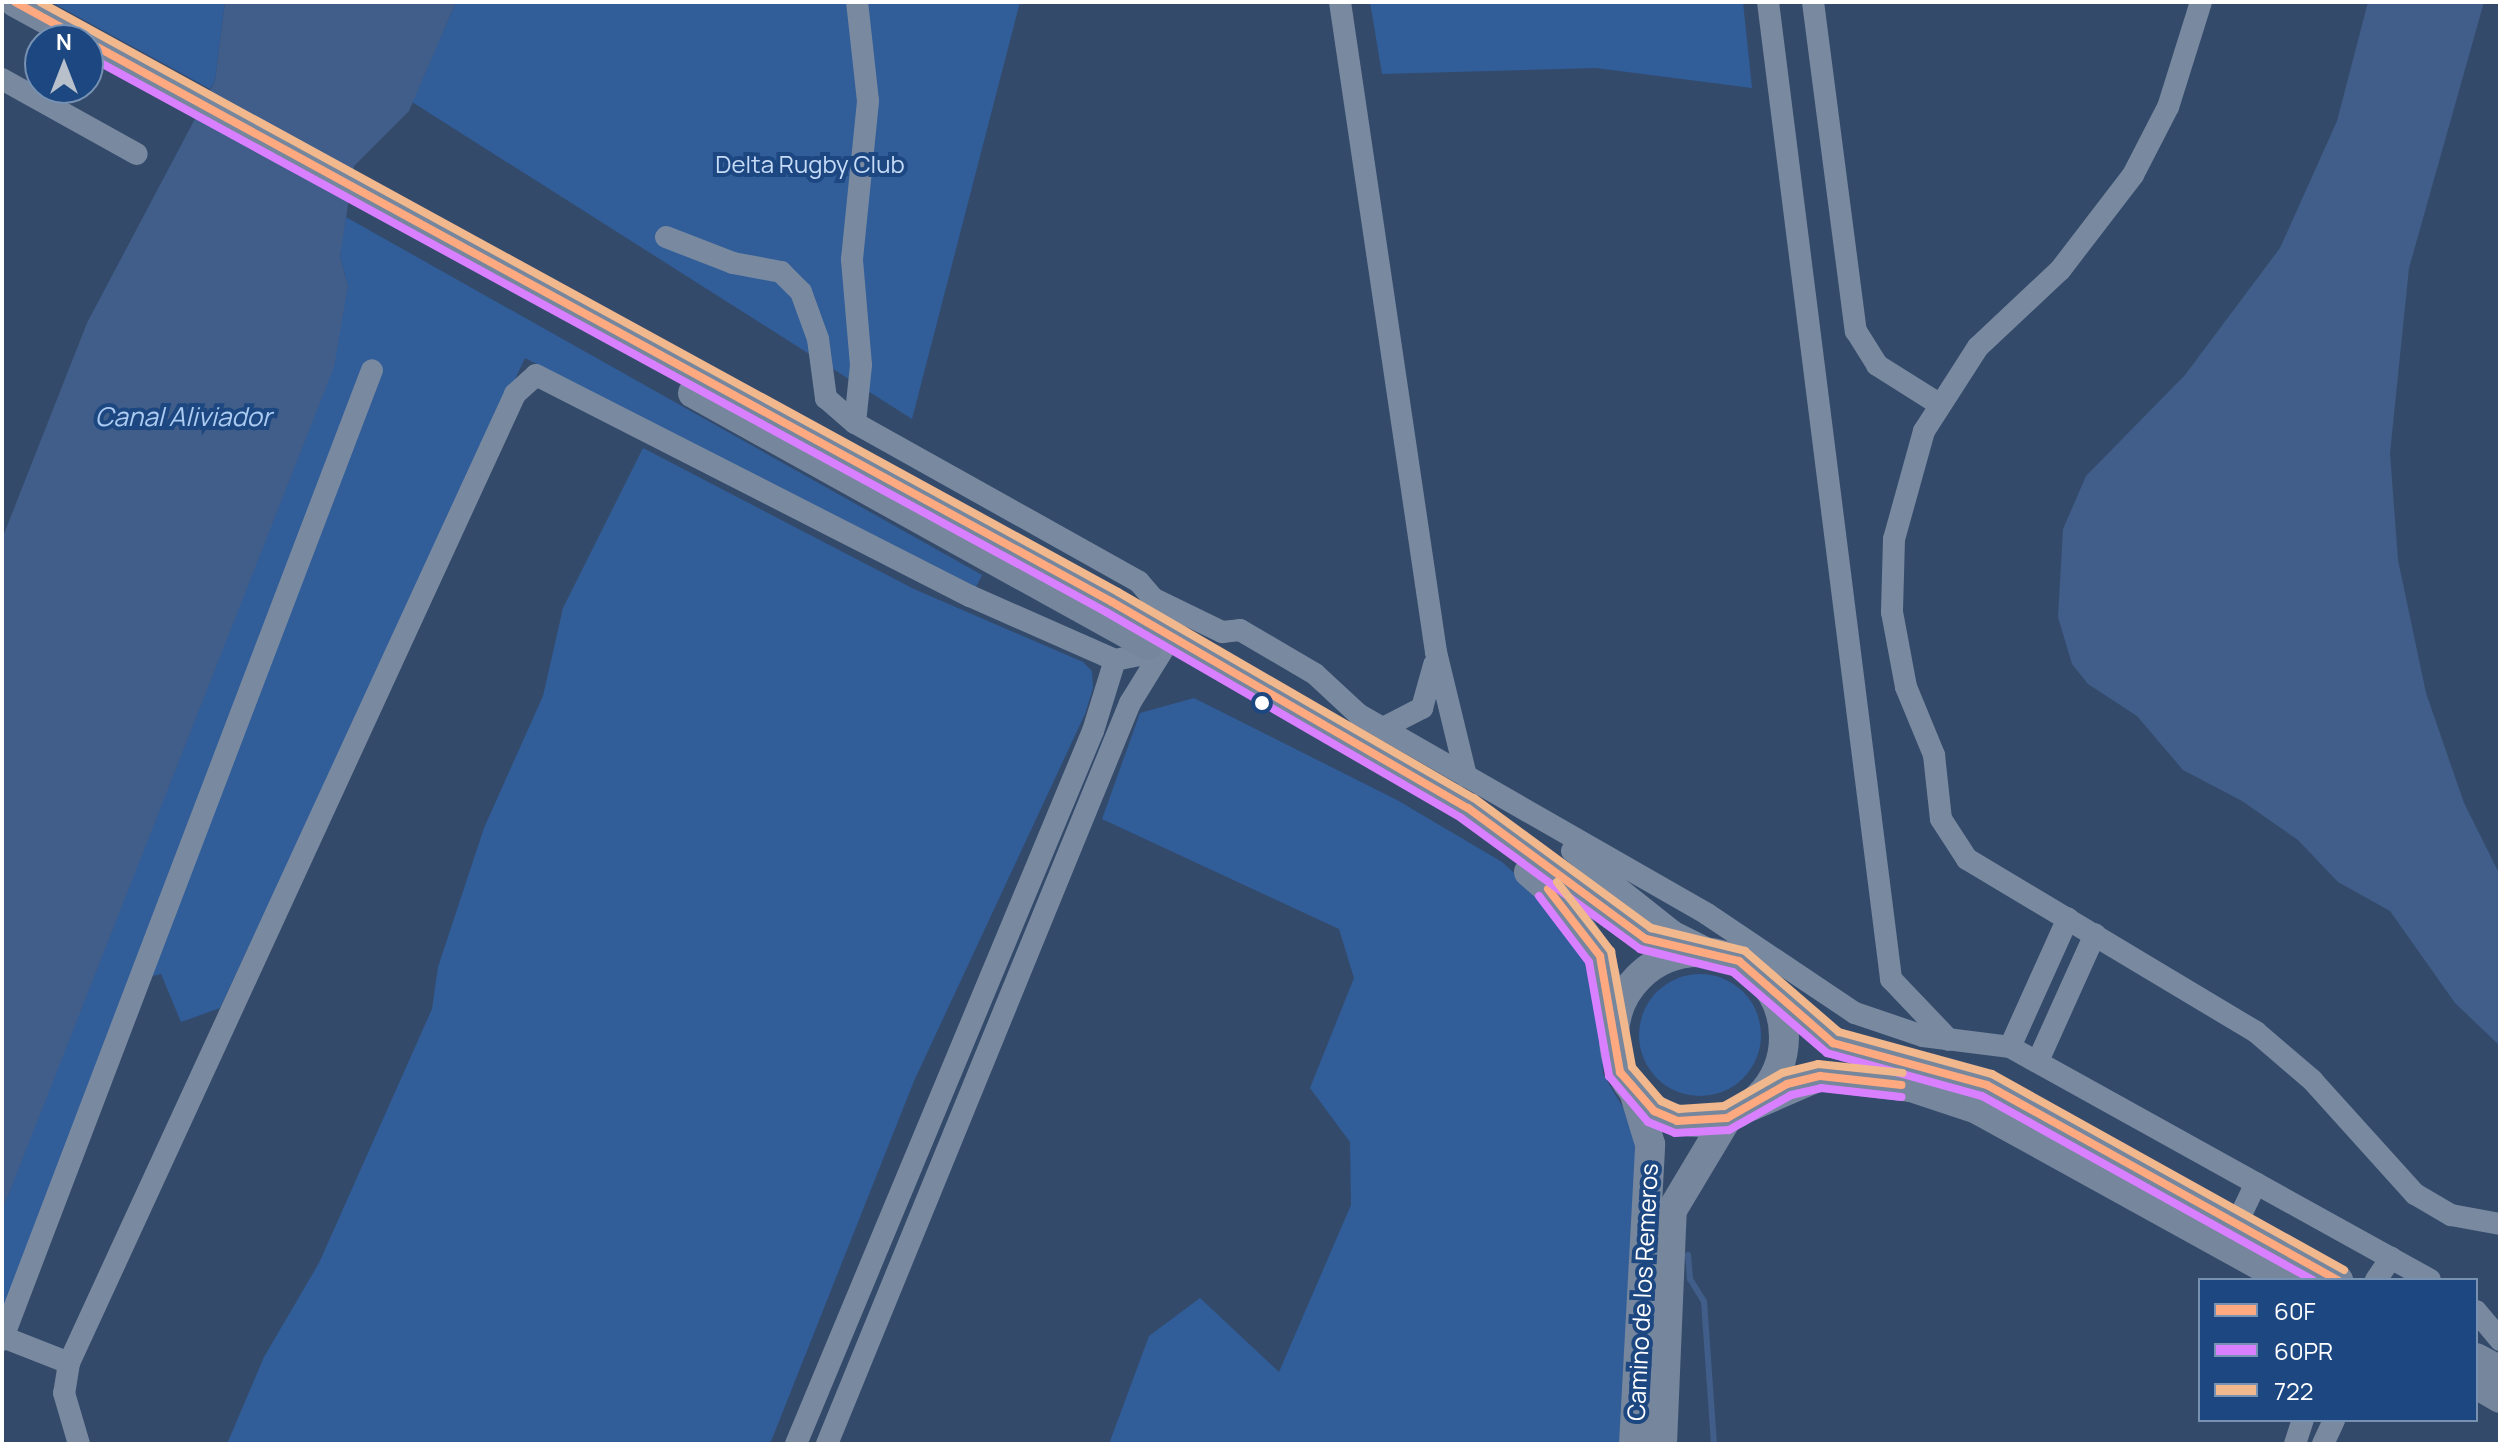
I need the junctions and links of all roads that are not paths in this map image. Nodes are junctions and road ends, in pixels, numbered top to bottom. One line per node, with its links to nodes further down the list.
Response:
1 (15, 2): 11 (main road)
2 (857, 2): 17 (street)
3 (1340, 2): 21 (street)
4 (1768, 2): 34 (street)
5 (1813, 2): 16 (street)
6 (2201, 2): 16 (street)
7 (2, 18): 8 (main road)
8 (24, 29)
9 (104, 68): 11 (main road)
10 (2, 79): 12 (street)
11 (175, 97): 13 (main road)
12 (137, 154)
13 (392, 213): 19 (main road); 20 (main road)
14 (666, 237): 17 (street)
15 (372, 370): 52 (street)
16 (1939, 404): 28 (street)
17 (855, 423): 18 (street)
18 (1154, 599): 19 (street); 20 (street)
19 (1112, 602): 20 (main road)
20 (1173, 635): 22 (street); 23 (street); 27 (street); 30 (main road); 33 (main road)
21 (1436, 652): 23 (street); 24 (street)
22 (1115, 660): 26 (street); 55 (street)
23 (1385, 727): 24 (street)
24 (1466, 776): 25 (street)
25 (1553, 829): 31 (street); 34 (street)
26 (1021, 903): 27 (street); 47 (street)
27 (1045, 912): 48 (street)
28 (2068, 918): 29 (street); 35 (street)
29 (2095, 934): 36 (street); 41 (street)
30 (1685, 953): 31 (main road); 33 (main road)
31 (1718, 954): 32 (main road)
32 (1771, 990): 38 (main road); 40 (main road)
33 (1615, 1018): 37 (main road)
34 (1950, 1041): 35 (street)
35 (2010, 1047): 36 (street)
36 (2038, 1061): 39 (street)
37 (1635, 1095): 38 (main road); 64 (main road, Camino de los Remeros)
38 (1739, 1112): 43 (main road); 65 (main road, Camino de los Remeros)
39 (2256, 1183): 40 (street); 42 (street)
40 (2237, 1223): 44 (main road)
41 (2500, 1224)
42 (2391, 1258): 45 (street); 46 (street)
43 (2283, 1278)
44 (2334, 1278)
45 (2377, 1278)
46 (2426, 1278)
47 (863, 1285): 48 (street); 62 (street)
48 (888, 1295): 63 (street)
49 (2478, 1310): 51 (street)
50 (2478, 1312): 53 (street)
51 (2500, 1325)
52 (3, 1338): 55 (street)
53 (2500, 1340)
54 (2478, 1359): 56 (main road)
55 (69, 1363): 61 (street)
56 (2500, 1371)
57 (2478, 1385): 58 (main road)
58 (2500, 1398)
59 (2302, 1422): 66 (street)
60 (2333, 1422): 67 (street)
61 (79, 1444)
62 (796, 1444)
63 (827, 1444)
64 (1634, 1444)
65 (1662, 1444)
66 (2295, 1444)
67 (2323, 1444)

